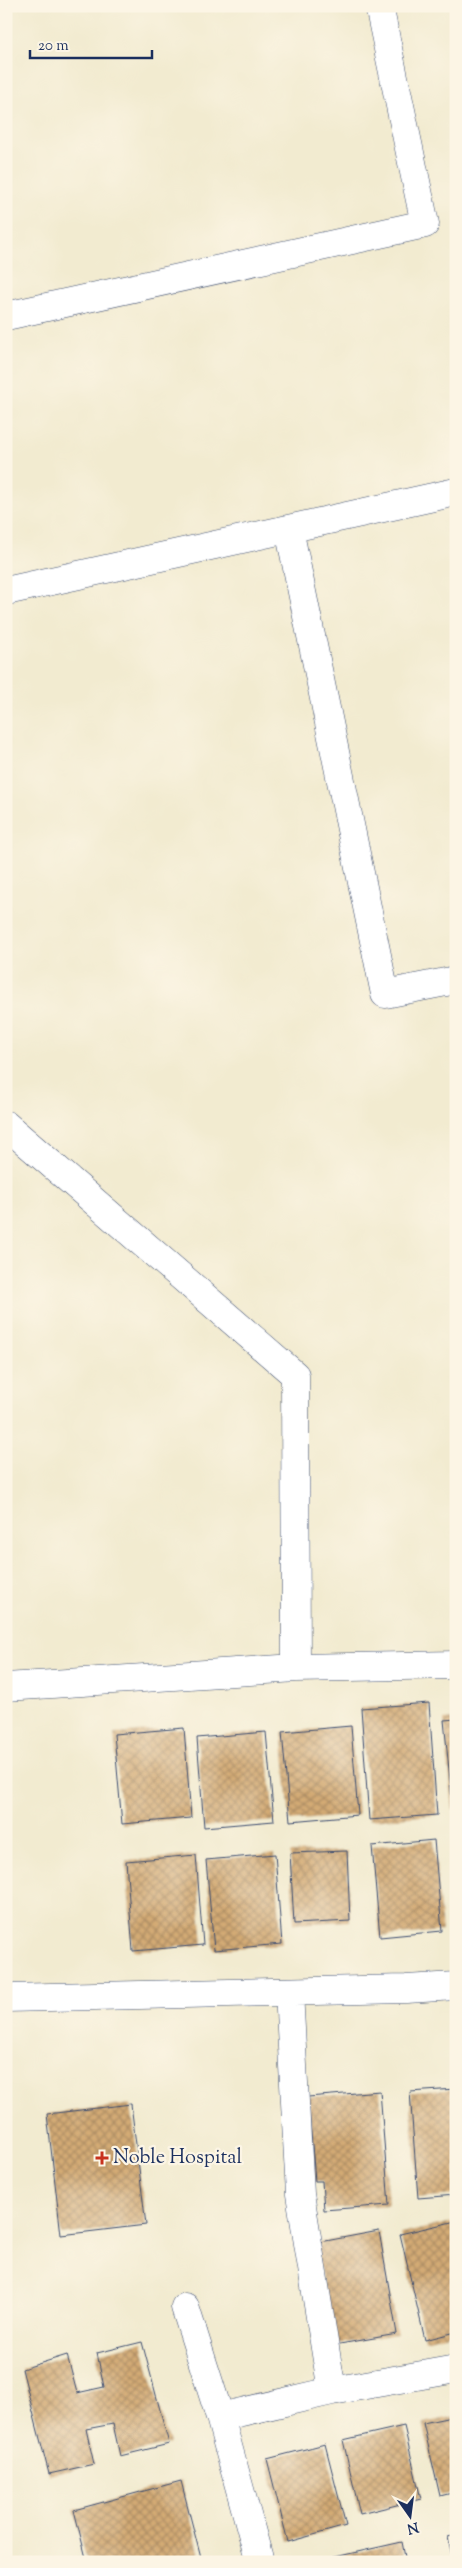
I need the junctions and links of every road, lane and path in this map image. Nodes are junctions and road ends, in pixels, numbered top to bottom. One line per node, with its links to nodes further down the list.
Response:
1 (380, 6): 2 (street)
2 (6, 316)
3 (456, 492): 4 (street)
4 (289, 529): 5 (street); 6 (street)
5 (6, 591)
6 (456, 980)
7 (6, 1125): 9 (street)
8 (456, 1665): 9 (street)
9 (296, 1668): 10 (street)
10 (6, 1687)
11 (456, 1986): 12 (street)
12 (289, 1992): 13 (street); 16 (street)
13 (6, 1998)
14 (186, 2307): 17 (street)
15 (456, 2369): 16 (street)
16 (332, 2391): 17 (street)
17 (220, 2417): 18 (street)
18 (260, 2562)

